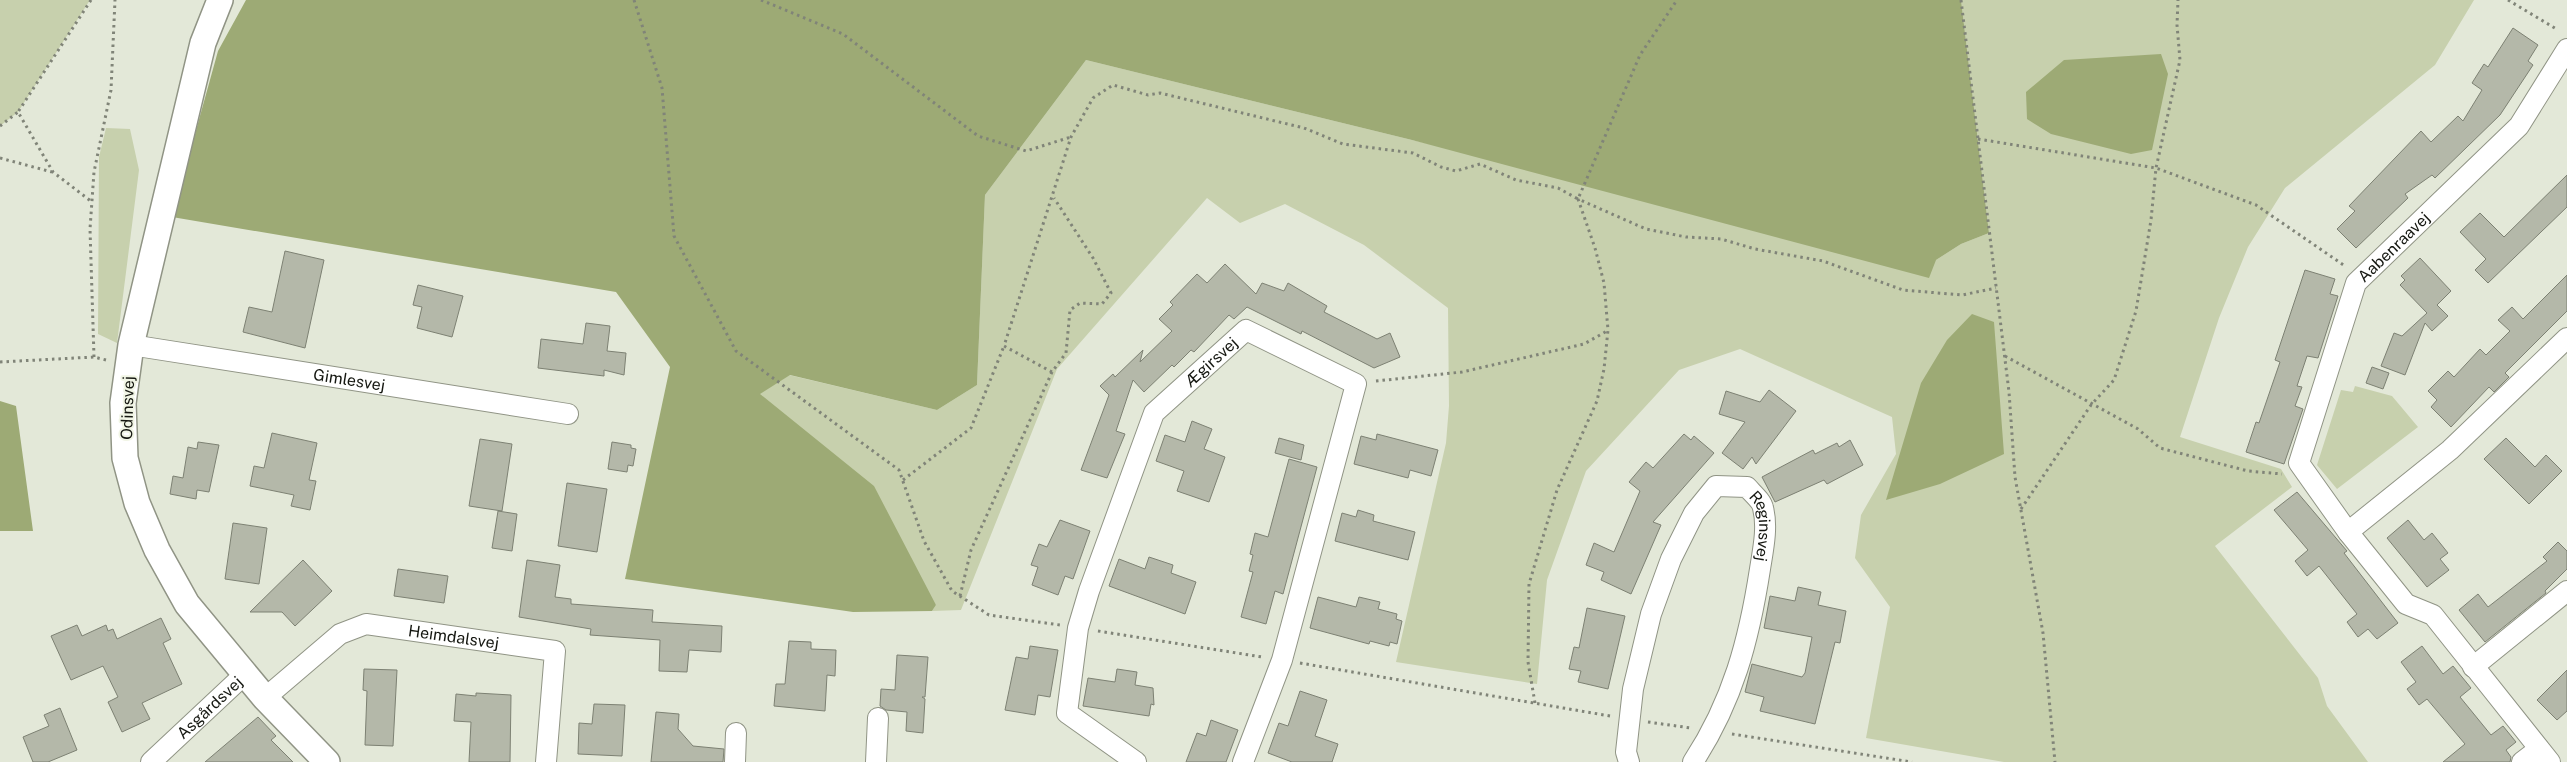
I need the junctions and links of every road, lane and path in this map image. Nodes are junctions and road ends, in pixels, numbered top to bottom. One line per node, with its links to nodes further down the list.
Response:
1 (91, 0): 11 (path)
2 (115, 0): 20 (path)
3 (220, 0): 26 (street, Odinsvej)
4 (634, 0): 35 (path)
5 (761, 0): 13 (path)
6 (1677, 0): 19 (path)
7 (1961, 0): 14 (path)
8 (2178, 0): 16 (path)
9 (2508, 0): 10 (path)
10 (2563, 40): 21 (street, Aabenraavej)
11 (18, 112): 12 (path); 17 (path)
12 (0, 126)
13 (1071, 137): 18 (path); 19 (path)
14 (1978, 139): 16 (path); 22 (path)
15 (0, 158): 17 (path)
16 (2156, 168): 21 (path); 32 (path)
17 (53, 172): 20 (path)
18 (1054, 197): 25 (path); 30 (path)
19 (1578, 199): 22 (path); 23 (path)
20 (92, 203): 28 (path)
21 (2362, 277): 34 (street, Aabenraavej)
22 (1996, 288): 27 (path)
23 (1608, 330): 31 (path); 45 (path)
24 (2567, 338): 37 (street)
25 (1004, 346): 30 (path); 35 (path)
26 (130, 355): 28 (path); 33 (street, Gimlesvej); 43 (street, Odinsvej)
27 (2004, 355): 32 (path); 36 (path)
28 (94, 357): 29 (path)
29 (0, 362)
30 (1052, 372): 39 (path)
31 (1356, 384): 40 (street, Ægirsvej); 41 (street)
32 (2092, 405): 34 (path); 36 (path)
33 (568, 414)
34 (2299, 463): 37 (street)
35 (903, 480): 39 (path)
36 (2021, 509): 61 (path)
37 (2348, 532): 42 (street)
38 (2567, 591): 42 (street)
39 (960, 596): 40 (path)
40 (1078, 628): 41 (path); 56 (street, Ægirsvej)
41 (1282, 660): 45 (path); 57 (street)
42 (2473, 667): 50 (street)
43 (245, 674): 44 (street, Odinsvej); 51 (street, Asgårdsvej)
44 (265, 698): 52 (street, Odinsvej); 53 (street, Heimdalsvej)
45 (1535, 704): 47 (path)
46 (878, 718): 55 (street)
47 (1629, 720): 48 (path); 48 (street, Reginsvej); 58 (street, Reginsvej)
48 (1711, 731): 59 (street, Reginsvej); 60 (path)
49 (736, 733): 54 (street)
50 (2545, 756): 62 (street)
51 (151, 762)
52 (327, 762)
53 (546, 762)
54 (735, 762)
55 (876, 762)
56 (1136, 762)
57 (1243, 762)
58 (1629, 762)
59 (1693, 762)
60 (1912, 762)
61 (2055, 762)
62 (2522, 762)

